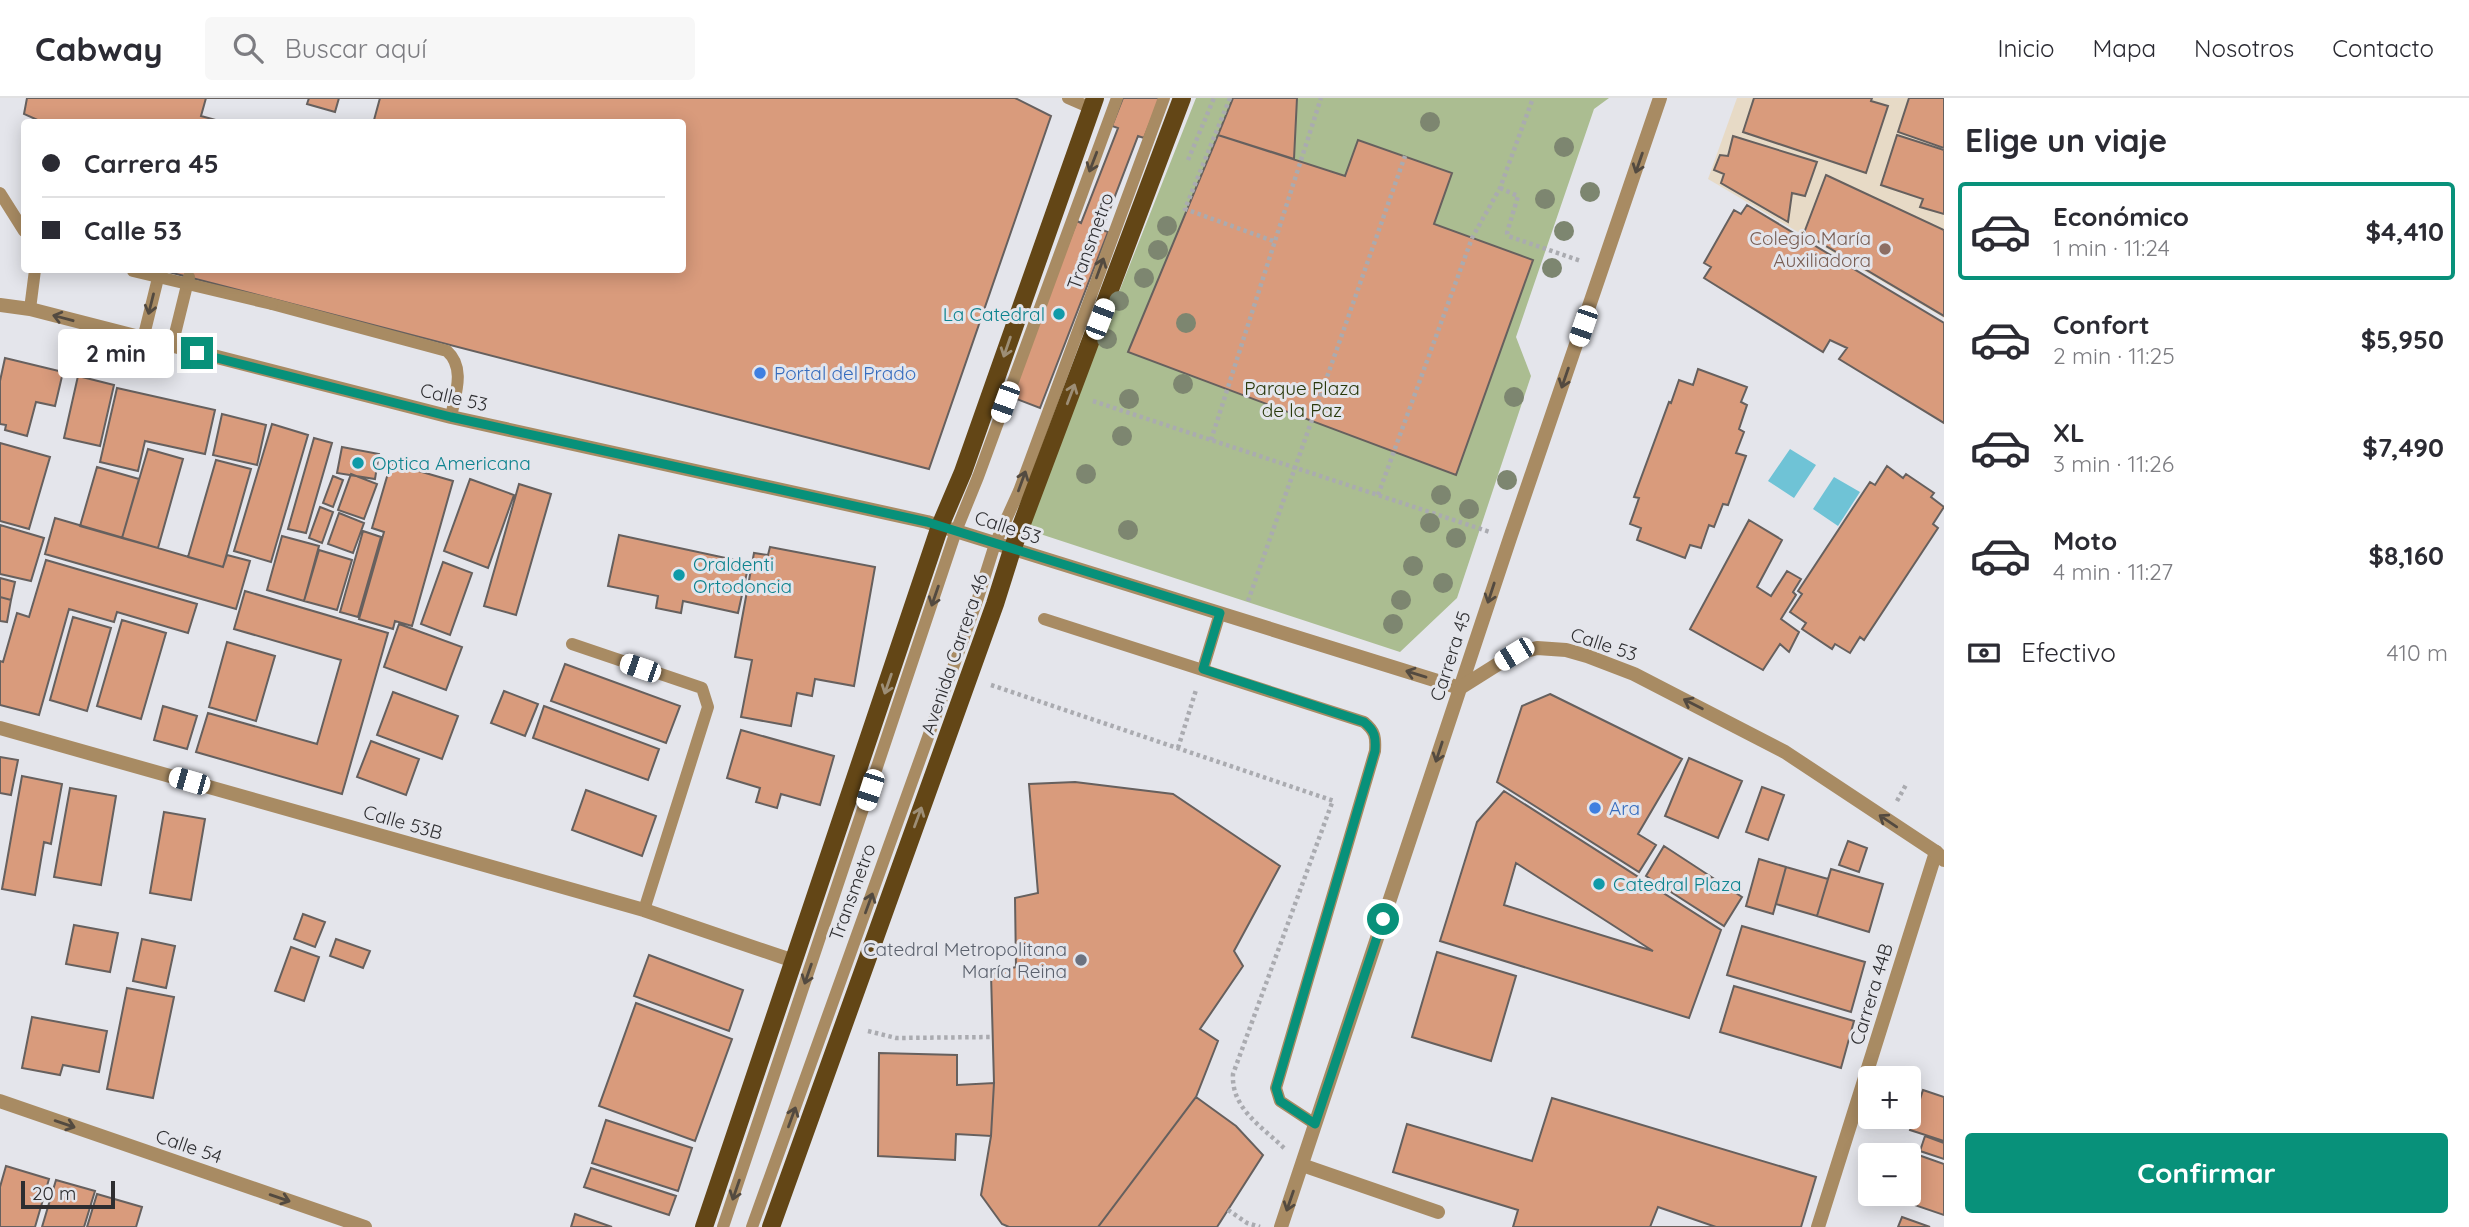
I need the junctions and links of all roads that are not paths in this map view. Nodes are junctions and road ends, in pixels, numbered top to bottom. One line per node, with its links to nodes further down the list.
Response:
1 (1068, 98): 6 (lane)
2 (1117, 98): 18 (lane, Transmetro, one-way to 18)
3 (1164, 98): 19 (lane, Transmetro, one-way to 3)
4 (1182, 98): 19 (main road, Avenida Carrera 46, one-way to 4)
5 (1660, 98): 24 (street, Carrera 45, one-way to 24)
6 (1093, 103): 18 (main road, one-way to 18)
7 (0, 193): 8 (lane)
8 (21, 226)
9 (35, 273): 14 (lane)
10 (143, 273): 17 (lane, bridge)
11 (159, 273): 15 (lane, one-way to 15)
12 (189, 277): 16 (lane)
13 (0, 305): 14 (street, Calle 53)
14 (30, 309): 15 (street, Calle 53, one-way to 14)
15 (143, 339): 16 (street, Calle 53)
16 (172, 346): 17 (street, Calle 53)
17 (451, 417): 18 (street, Calle 53)
18 (948, 528): 19 (street, Calle 53); 28 (main road, one-way to 28); 35 (lane, Transmetro, one-way to 35)
19 (1004, 547): 20 (street, Calle 53); 36 (lane, Transmetro, one-way to 19); 37 (main road, Avenida Carrera 46, one-way to 19)
20 (1220, 613): 23 (lane); 24 (street, Calle 53, one-way to 20)
21 (1044, 619): 23 (lane)
22 (572, 644): 27 (lane)
23 (1203, 669): 30 (lane)
24 (1460, 688): 26 (street, Calle 53, one-way to 24); 30 (street, Carrera 45, one-way to 30)
25 (0, 728): 27 (street, Calle 53B)
26 (1940, 856): 39 (street, Carrera 44B)
27 (644, 910): 28 (street, Calle 53B)
28 (794, 961): 34 (main road)
29 (0, 1101): 33 (street, Calle 54, one-way to 33)
30 (1315, 1124): 31 (street, Carrera 45)
31 (1303, 1165): 32 (street); 38 (street, Carrera 45, one-way to 38)
32 (1438, 1212)
33 (365, 1227)
34 (704, 1227)
35 (723, 1227)
36 (752, 1227)
37 (771, 1227)
38 (1281, 1227)
39 (1818, 1227)

